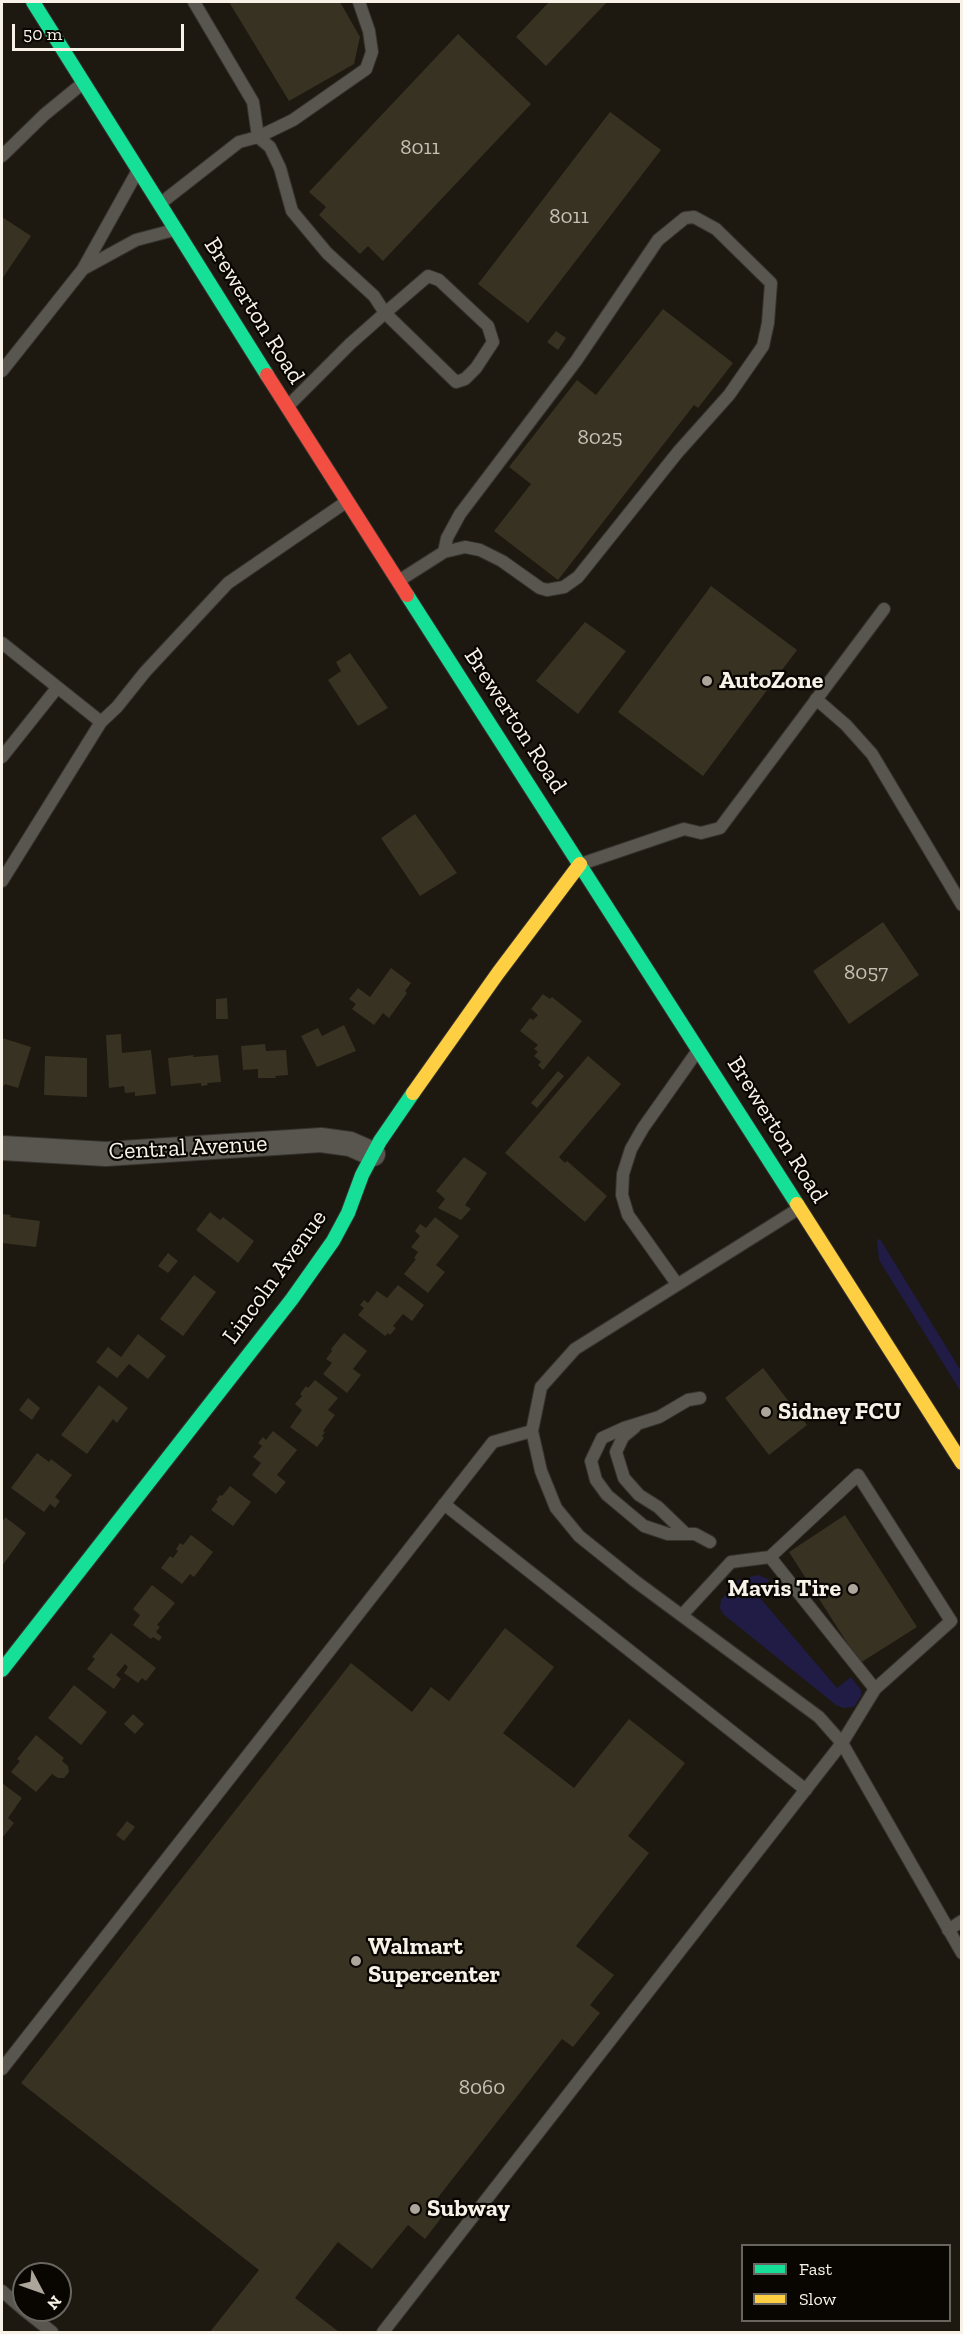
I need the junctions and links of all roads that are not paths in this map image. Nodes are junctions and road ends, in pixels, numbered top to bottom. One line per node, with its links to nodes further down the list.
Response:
1 (33, 2): 4 (main road, Brewerton Road)
2 (194, 2): 5 (lane)
3 (359, 2): 5 (lane)
4 (84, 82): 6 (lane); 7 (main road, Brewerton Road)
5 (258, 138): 8 (lane); 11 (lane)
6 (2, 156)
7 (139, 169): 8 (main road, Brewerton Road); 10 (lane)
8 (160, 203): 9 (main road, Brewerton Road)
9 (177, 230): 10 (lane); 13 (main road, Brewerton Road)
10 (83, 269): 12 (lane)
11 (385, 313): 11 (lane); 13 (lane)
12 (2, 371)
13 (287, 407): 14 (main road, Brewerton Road)
14 (348, 501): 16 (main road, Brewerton Road); 21 (lane)
15 (444, 552): 15 (lane); 16 (lane)
16 (399, 580): 23 (main road, Brewerton Road)
17 (884, 609): 20 (lane)
18 (2, 643): 19 (lane)
19 (57, 688): 21 (lane); 22 (lane)
20 (816, 699): 23 (lane); 25 (lane)
21 (101, 722): 24 (lane)
22 (2, 758)
23 (580, 864): 26 (main road, Brewerton Road); 28 (main road, Lincoln Avenue)
24 (2, 881)
25 (962, 905)
26 (699, 1050): 29 (main road, Brewerton Road); 30 (lane)
27 (2, 1148): 28 (street, Central Avenue)
28 (373, 1154): 40 (main road, Lincoln Avenue)
29 (799, 1208): 30 (lane); 34 (main road, Brewerton Road)
30 (678, 1284): 33 (lane)
31 (700, 1398): 32 (lane)
32 (640, 1423): 36 (lane); 36 (lane)
33 (532, 1431): 35 (lane); 39 (lane)
34 (962, 1462)
35 (444, 1504): 43 (lane); 47 (lane)
36 (686, 1534): 37 (lane)
37 (710, 1542)
38 (770, 1557): 39 (lane); 41 (lane); 41 (lane)
39 (682, 1615): 42 (lane)
40 (2, 1670)
41 (875, 1689): 42 (lane)
42 (842, 1743): 43 (lane); 45 (lane)
43 (806, 1790): 50 (lane)
44 (962, 1921): 45 (lane)
45 (948, 1930): 46 (lane)
46 (962, 1953)
47 (2, 2069)
48 (39, 2322): 49 (lane)
49 (52, 2332)
50 (383, 2332)

